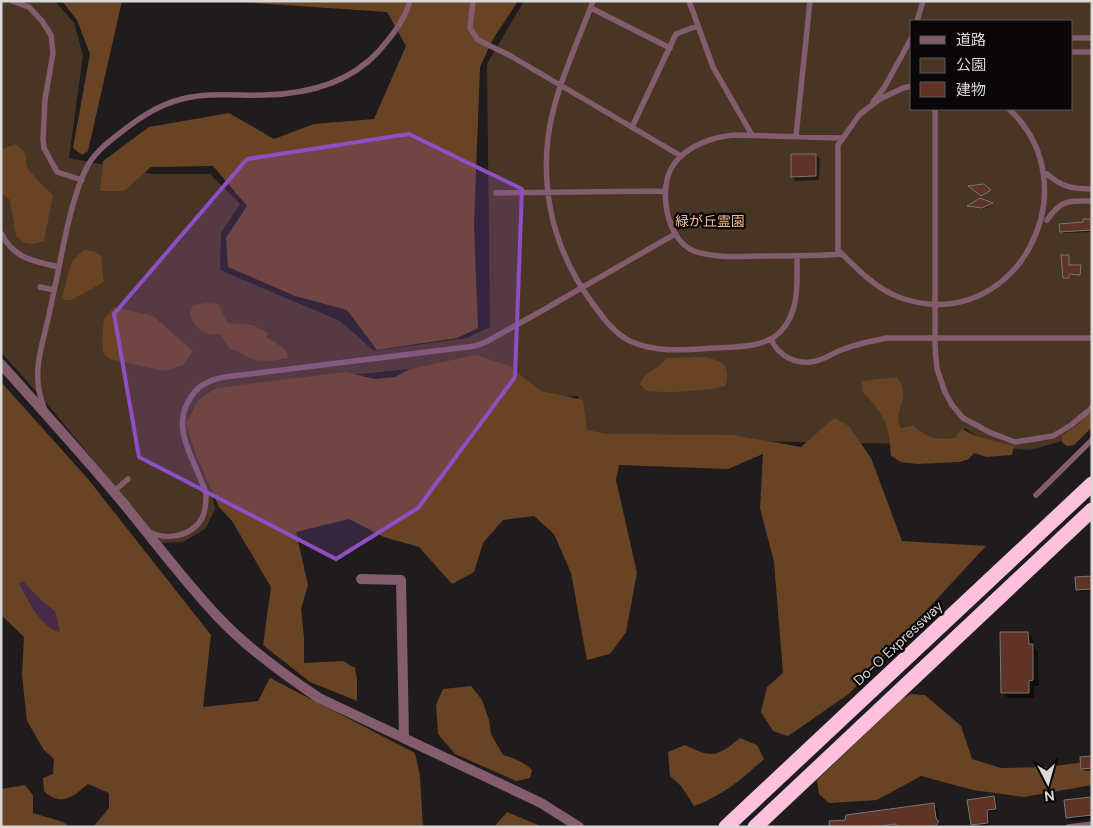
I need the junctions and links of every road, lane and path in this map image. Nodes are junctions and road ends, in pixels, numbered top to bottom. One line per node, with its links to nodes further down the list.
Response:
1 (12, 1): 28 (lane)
2 (410, 1): 28 (lane)
3 (473, 1): 17 (lane)
4 (593, 1): 8 (lane)
5 (689, 1): 10 (lane)
6 (810, 1): 24 (lane)
7 (923, 1): 9 (lane)
8 (591, 8): 14 (lane); 17 (lane)
9 (917, 20)
10 (697, 26): 14 (lane); 23 (lane)
11 (1073, 38): 12 (lane)
12 (1092, 38)
13 (910, 41): 19 (lane)
14 (670, 48): 22 (lane)
15 (1073, 52): 16 (lane)
16 (1092, 52)
17 (562, 86): 22 (lane); 31 (lane)
18 (910, 86): 19 (lane)
19 (870, 107): 25 (lane)
20 (935, 110): 43 (lane)
21 (1010, 110): 27 (lane)
22 (632, 127): 26 (lane)
23 (752, 135): 24 (lane); 26 (lane)
24 (796, 136): 25 (lane)
25 (842, 138): 37 (lane)
26 (681, 156): 30 (lane)
27 (1047, 174): 29 (lane); 34 (lane)
28 (82, 180): 39 (lane)
29 (1092, 189)
30 (665, 191): 31 (lane); 36 (lane)
31 (548, 192): 32 (lane); 41 (lane)
32 (496, 193)
33 (1092, 201): 34 (lane)
34 (1045, 223): 43 (lane)
35 (1, 233): 39 (lane)
36 (675, 234): 38 (lane); 41 (lane)
37 (842, 254): 38 (lane); 43 (lane)
38 (797, 256): 46 (lane)
39 (59, 267): 42 (lane)
40 (40, 287): 42 (lane)
41 (582, 288): 46 (lane); 56 (lane)
42 (54, 290): 49 (lane)
43 (934, 304): 44 (lane)
44 (935, 338): 45 (lane); 46 (lane); 48 (lane)
45 (1092, 338)
46 (771, 339)
47 (1, 364): 49 (street)
48 (1092, 408)
49 (48, 418): 53 (street)
50 (1092, 440): 54 (lane)
51 (128, 479): 53 (lane)
52 (1092, 484): 61 (highway, Do-O Expressway)
53 (113, 492): 56 (street)
54 (1036, 495)
55 (1092, 510): 62 (highway)
56 (141, 526): 58 (street)
57 (361, 579): 58 (street)
58 (404, 737): 60 (street)
59 (1092, 824): 63 (lane)
60 (579, 827)
61 (726, 827)
62 (755, 827)
63 (1068, 827)

